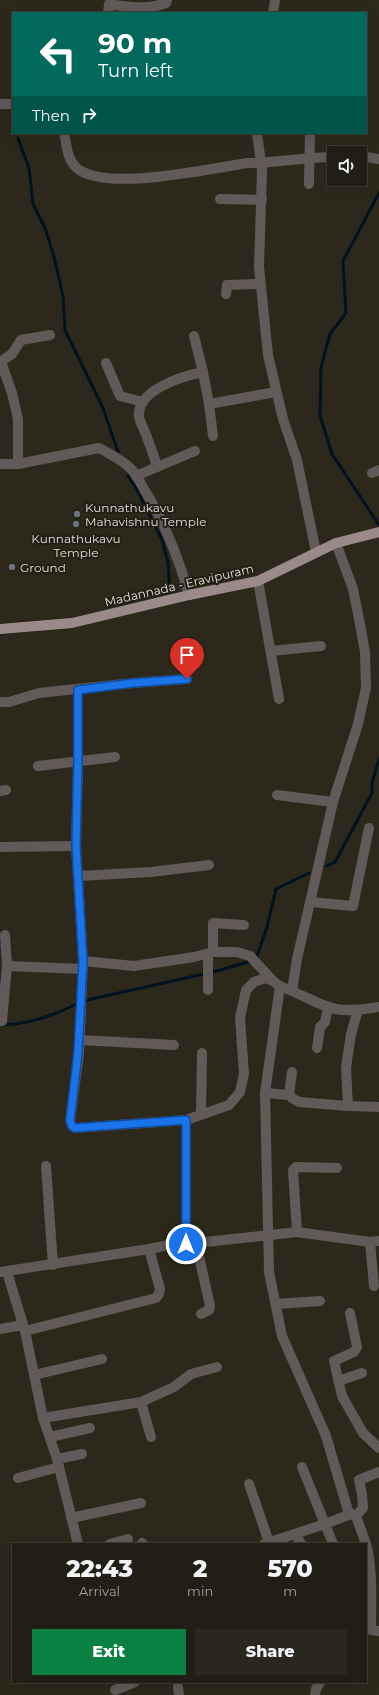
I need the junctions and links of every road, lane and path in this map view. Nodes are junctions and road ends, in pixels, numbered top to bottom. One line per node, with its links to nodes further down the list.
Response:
1 (167, 0): 3 (street)
2 (275, 0): 4 (street)
3 (108, 12)
4 (273, 12)
5 (0, 104): 6 (street)
6 (12, 104)
7 (64, 134): 14 (street)
8 (257, 134): 14 (street)
9 (310, 134): 10 (street)
10 (309, 157): 11 (street); 14 (street); 15 (street)
11 (327, 157)
12 (367, 157): 13 (street)
13 (379, 159)
14 (262, 163): 17 (street)
15 (309, 184)
16 (220, 199): 17 (street)
17 (262, 200): 18 (street)
18 (260, 284): 19 (street); 25 (street)
19 (226, 294)
20 (50, 335): 22 (street)
21 (194, 336): 24 (street)
22 (0, 362): 31 (street)
23 (106, 363): 26 (street)
24 (203, 372): 26 (street); 27 (street)
25 (276, 392): 27 (street); 36 (street)
26 (143, 402): 32 (street)
27 (209, 404): 28 (street)
28 (213, 436)
29 (195, 451): 32 (street)
30 (0, 464): 31 (street)
31 (18, 464): 33 (street)
32 (157, 467): 33 (street)
33 (136, 476): 38 (street)
34 (379, 532): 35 (main road, Madannada - Eravipuram)
35 (336, 543): 36 (main road, Madannada - Eravipuram); 50 (street)
36 (316, 552): 37 (main road, Madannada - Eravipuram)
37 (258, 581): 38 (main road, Madannada - Eravipuram); 41 (street)
38 (189, 595): 39 (main road, Madannada - Eravipuram)
39 (0, 629)
40 (321, 646): 41 (street)
41 (271, 651): 44 (street)
42 (187, 679): 43 (street)
43 (78, 690): 45 (street); 47 (street)
44 (279, 699)
45 (0, 702)
46 (115, 756): 47 (street)
47 (78, 760): 48 (street); 52 (street)
48 (38, 766)
49 (277, 795): 50 (street)
50 (333, 802): 56 (street)
51 (369, 828): 56 (street)
52 (76, 846): 53 (street); 55 (street)
53 (0, 847)
54 (209, 865): 55 (street)
55 (79, 876): 60 (street)
56 (310, 902): 64 (street)
57 (244, 925): 59 (street)
58 (5, 935): 61 (street)
59 (211, 953): 60 (street); 62 (street); 63 (street)
60 (83, 965): 61 (street); 69 (street)
61 (7, 966): 68 (street)
62 (277, 984): 64 (street); 74 (street); 78 (street)
63 (208, 990)
64 (292, 991): 65 (street)
65 (328, 1007): 67 (street); 71 (street)
66 (379, 1007): 67 (street)
67 (358, 1010): 76 (street)
68 (0, 1021)
69 (79, 1040): 70 (street); 79 (street)
70 (174, 1045)
71 (317, 1048)
72 (202, 1053): 78 (street)
73 (292, 1072): 75 (street)
74 (265, 1093): 75 (street); 83 (street)
75 (289, 1094): 76 (street)
76 (348, 1106): 77 (street)
77 (379, 1107)
78 (201, 1115): 79 (street)
79 (186, 1120): 85 (street)
80 (46, 1166): 87 (street)
81 (337, 1168): 82 (street)
82 (297, 1232): 83 (street); 84 (street)
83 (268, 1235): 85 (street); 91 (street)
84 (374, 1242): 89 (street)
85 (191, 1243): 86 (street); 93 (street)
86 (149, 1249): 87 (street); 94 (street)
87 (53, 1265): 88 (street)
88 (4, 1272): 94 (street)
89 (374, 1286)
90 (320, 1301): 91 (street)
91 (276, 1304): 114 (street)
92 (350, 1313): 100 (street)
93 (201, 1314)
94 (24, 1328): 95 (street); 99 (street)
95 (0, 1329)
96 (102, 1359): 99 (street)
97 (217, 1367): 101 (street)
98 (362, 1373): 100 (street)
99 (34, 1375): 102 (street)
100 (338, 1382): 106 (street)
101 (141, 1402): 102 (street); 105 (street)
102 (43, 1418): 104 (street)
103 (90, 1428): 104 (street)
104 (50, 1437): 108 (street)
105 (151, 1437)
106 (379, 1448)
107 (82, 1454): 108 (street)
108 (58, 1463): 111 (street); 115 (street)
109 (302, 1467): 116 (street)
110 (379, 1472): 114 (street)
111 (18, 1478)
112 (249, 1484): 121 (street)
113 (141, 1503): 115 (street)
114 (352, 1515): 116 (street); 124 (street)
115 (71, 1518): 119 (street)
116 (325, 1524): 117 (street); 123 (street)
117 (296, 1534): 121 (street); 122 (street)
118 (128, 1539): 120 (street)
119 (76, 1543)
120 (114, 1543)
121 (266, 1543)
122 (300, 1543)
123 (333, 1543)
124 (366, 1543)
125 (367, 1547): 126 (street)
126 (372, 1630)
127 (132, 1683): 129 (street)
128 (319, 1683): 130 (street)
129 (115, 1689)
130 (316, 1695)

